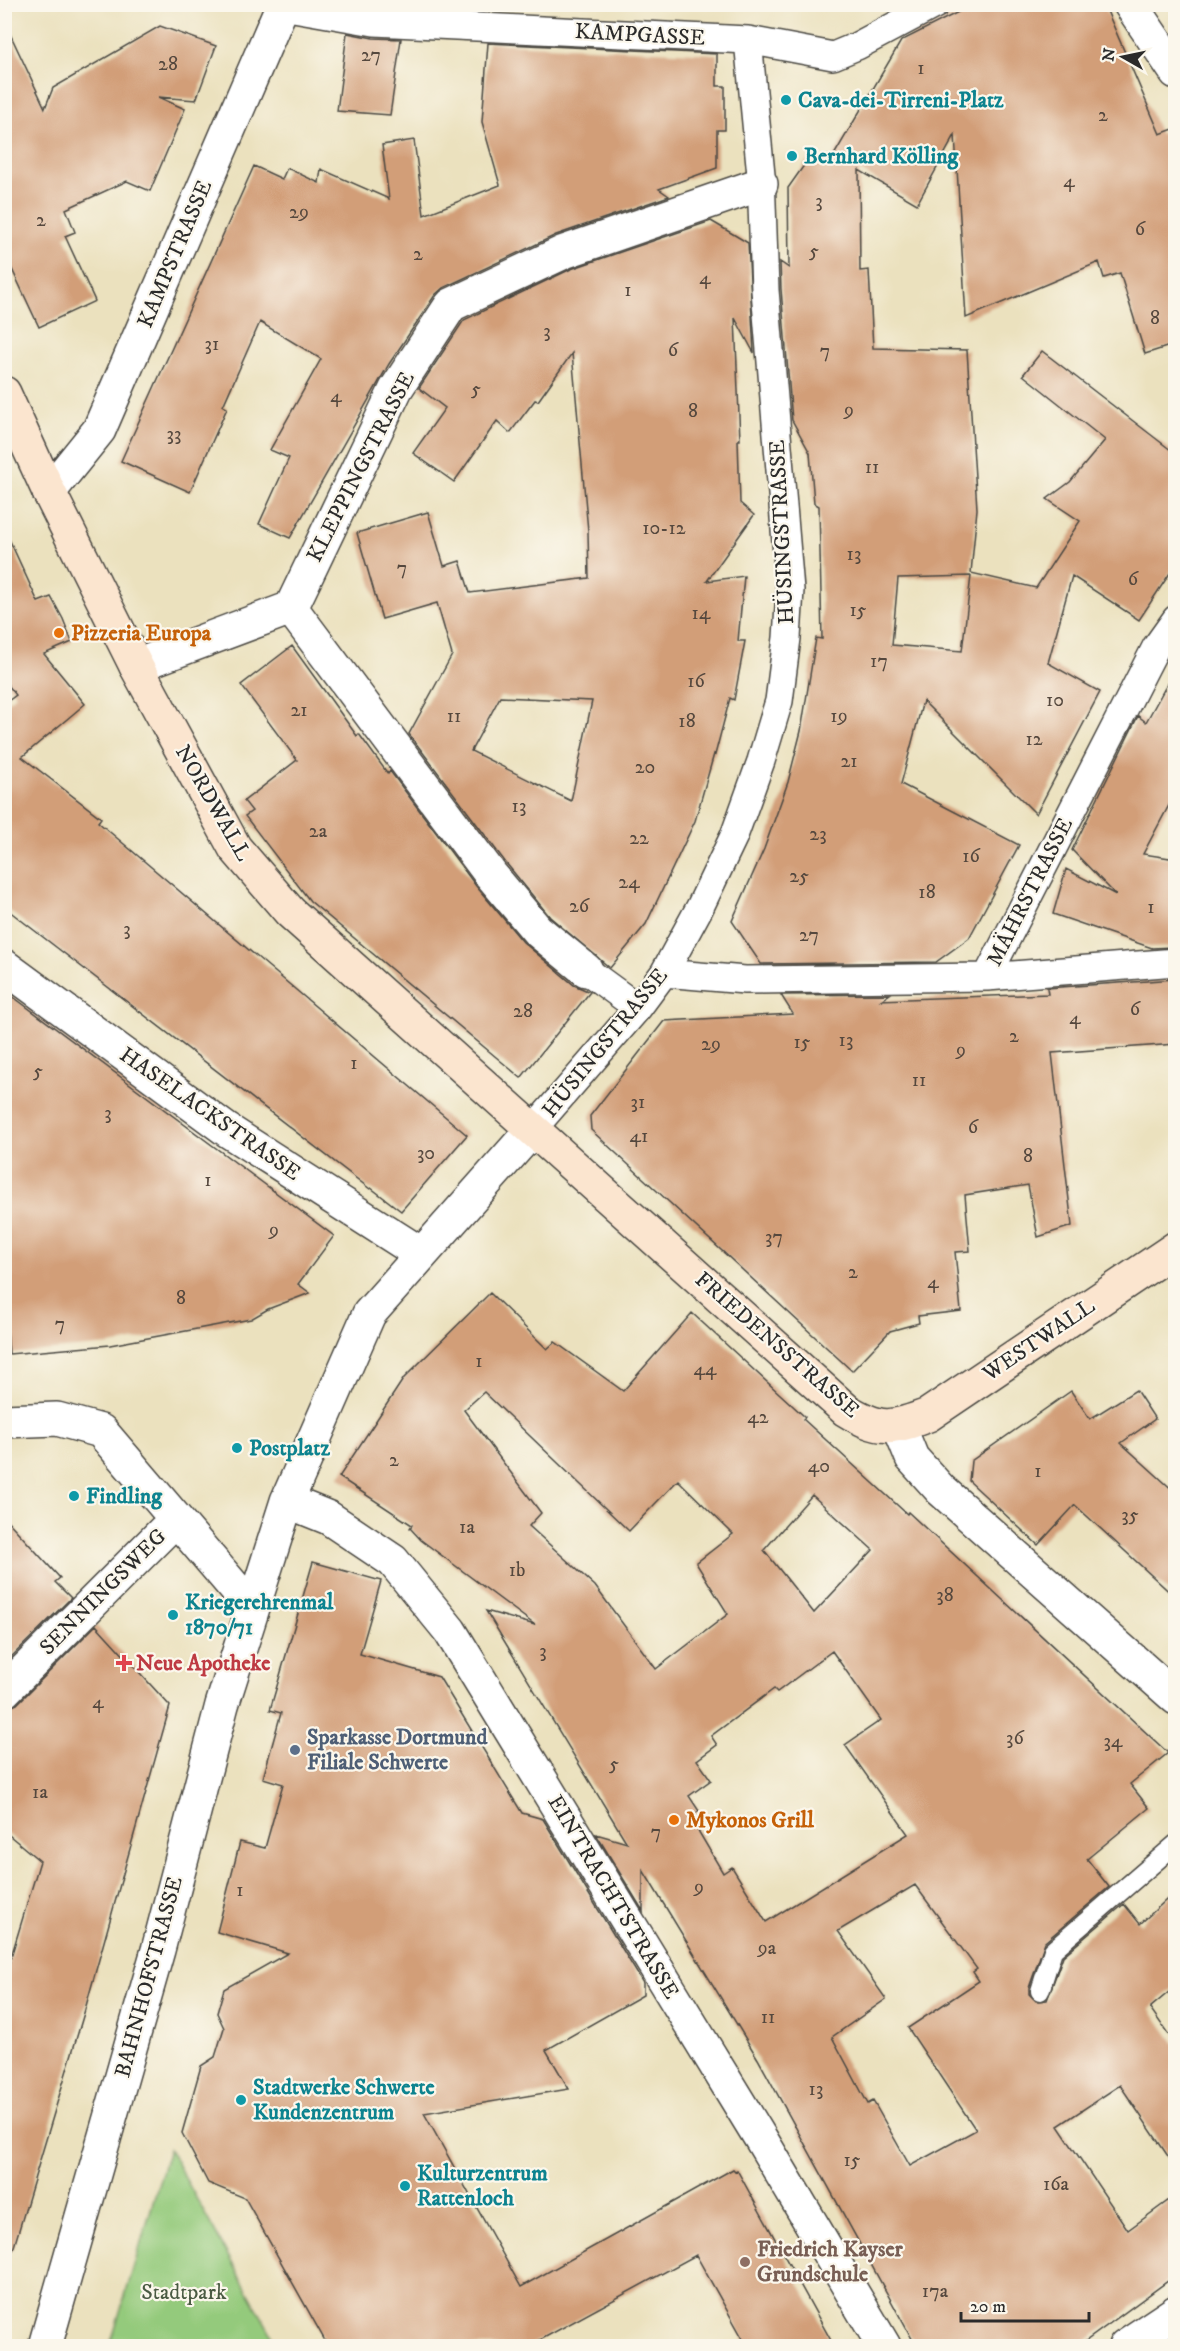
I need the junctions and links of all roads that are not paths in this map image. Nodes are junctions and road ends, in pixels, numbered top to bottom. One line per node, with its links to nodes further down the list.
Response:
1 (936, 4): 4 (street)
2 (1130, 4): 5 (street)
3 (282, 5): 4 (street, KAMPGASSE); 8 (street, KAMPSTRASSE)
4 (748, 40): 6 (street, HÜSINGSTRASSE)
5 (1176, 72)
6 (760, 184): 9 (street, KLEPPINGSTRASSE); 15 (street, HÜSINGSTRASSE)
7 (4, 393): 8 (main road, NORDWALL)
8 (49, 492): 11 (main road, NORDWALL)
9 (291, 608): 11 (street); 14 (street)
10 (1176, 619): 16 (street, MÄHRSTRASSE)
11 (136, 666): 18 (main road, NORDWALL)
12 (1176, 962): 16 (street)
13 (4, 966): 20 (street, HASELACKSTRASSE)
14 (586, 970): 17 (street)
15 (664, 973): 16 (street, MÄHRSTRASSE); 17 (street, HÜSINGSTRASSE)
16 (987, 977)
17 (638, 1008): 18 (street, HÜSINGSTRASSE)
18 (533, 1130): 20 (street, HÜSINGSTRASSE); 22 (main road, FRIEDENSSTRASSE)
19 (1176, 1248): 22 (main road, WESTWALL)
20 (421, 1254): 23 (street)
21 (4, 1421): 24 (street)
22 (899, 1426): 27 (street)
23 (287, 1501): 25 (street); 32 (street, EINTRACHTSTRASSE)
24 (176, 1519): 25 (street); 26 (street, SENNINGSWEG)
25 (252, 1608): 31 (street, BAHNHOFSTRASSE)
26 (4, 1691)
27 (1176, 1698)
28 (1176, 1844): 29 (lane)
29 (1040, 1991)
30 (1176, 2312): 33 (street)
31 (45, 2346)
32 (884, 2346)
33 (1127, 2346)

